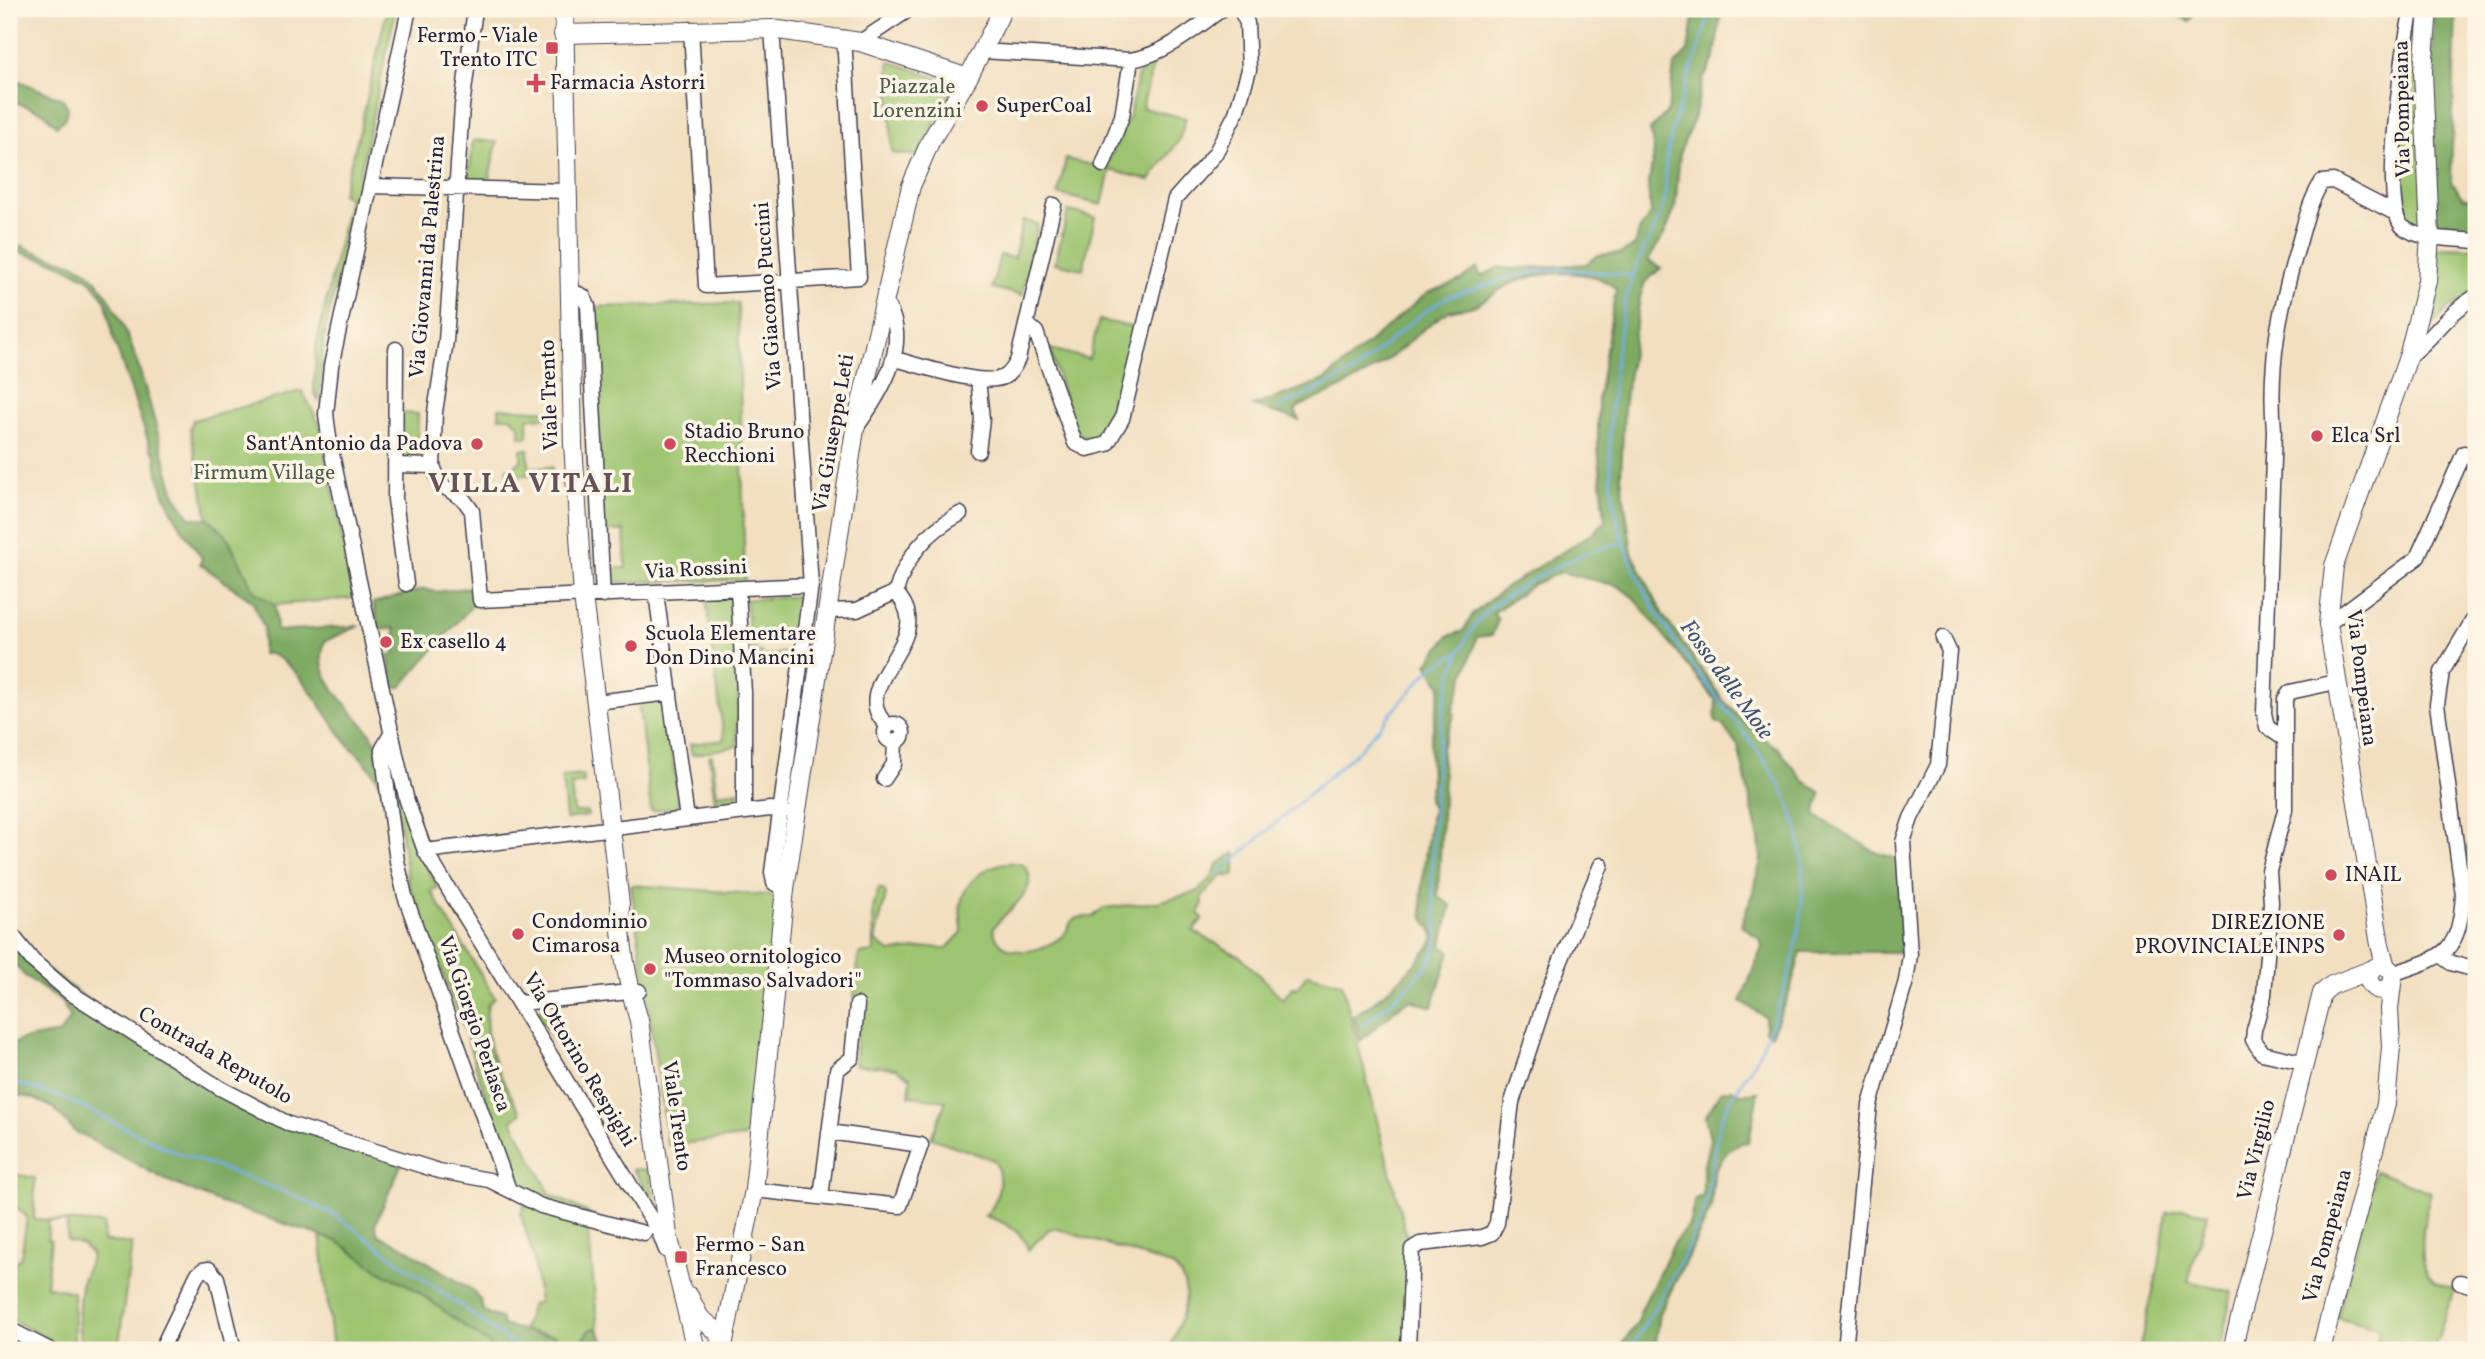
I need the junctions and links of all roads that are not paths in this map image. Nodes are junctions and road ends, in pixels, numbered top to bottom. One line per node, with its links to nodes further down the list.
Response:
1 (409, 9): 18 (street, Via Ottorino Respighi)
2 (475, 9): 19 (street, Via Giovanni da Palestrina)
3 (564, 9): 12 (main road, Viale Trento)
4 (910, 9): 13 (street)
5 (1003, 9): 14 (main road, Via Giuseppe Leti)
6 (1222, 9): 15 (street)
7 (1240, 9): 29 (street)
8 (2412, 9): 22 (street)
9 (2428, 9): 23 (main road, Via Pompeiana)
10 (691, 29): 11 (main road); 12 (main road); 25 (street)
11 (772, 29): 13 (main road); 25 (street, Via Giacomo Puccini)
12 (563, 34): 20 (main road, Viale Trento)
13 (852, 40): 16 (main road); 25 (street)
14 (982, 51): 15 (street); 16 (main road, Via Giuseppe Leti)
15 (1132, 60): 17 (street)
16 (968, 78): 28 (main road, Via Giuseppe Leti)
17 (1103, 166)
18 (370, 186): 19 (street); 54 (street, Via Ottorino Respighi)
19 (455, 190): 20 (street); 38 (street, Via Giovanni da Palestrina)
20 (567, 191): 26 (main road, Viale Trento)
21 (1054, 205): 29 (street)
22 (2393, 212): 23 (street); 55 (street)
23 (2430, 236): 24 (street); 31 (main road, Via Pompeiana)
24 (2476, 241)
25 (789, 281): 41 (street, Via Giacomo Puccini)
26 (570, 290): 45 (main road, Viale Trento); 46 (street)
27 (2476, 296): 31 (street)
28 (884, 301): 32 (street); 34 (main road, Via Giuseppe Leti)
29 (1027, 324): 33 (street)
30 (396, 349): 37 (street)
31 (2408, 357): 49 (main road, Via Pompeiana)
32 (895, 359): 33 (street); 34 (street)
33 (978, 379): 35 (street)
34 (855, 429): 47 (main road, Via Giuseppe Leti)
35 (978, 451)
36 (2464, 453): 49 (street)
37 (396, 466): 38 (street); 40 (street)
38 (433, 466): 45 (street)
39 (960, 514): 43 (street)
40 (406, 584)
41 (811, 585): 42 (street, Via Rossini); 57 (street, Via Giacomo Puccini)
42 (738, 590): 44 (street, Via Rossini); 58 (street)
43 (895, 592): 47 (street); 56 (street)
44 (656, 593): 46 (street, Via Rossini); 52 (street)
45 (583, 596): 46 (street, Via Rossini); 53 (main road, Viale Trento)
46 (603, 596)
47 (828, 611): 63 (main road, Via Giuseppe Leti)
48 (2476, 615): 64 (street)
49 (2328, 624): 51 (main road, Via Pompeiana)
50 (1943, 638): 89 (street)
51 (2336, 682): 55 (street); 68 (main road, Via Pompeiana)
52 (670, 693): 53 (street); 59 (street)
53 (596, 702): 60 (main road, Viale Trento)
54 (391, 734): 61 (street, Via Ottorino Respighi); 74 (street, Via Giorgio Perlasca)
55 (2283, 738): 72 (street)
56 (884, 779)
57 (783, 811): 58 (street); 63 (street, Via Giacomo Puccini)
58 (744, 812): 59 (street)
59 (687, 819): 60 (street)
60 (611, 828): 61 (street); 69 (main road, Viale Trento)
61 (425, 851): 70 (street, Via Ottorino Respighi)
62 (1601, 865): 88 (street)
63 (785, 889): 75 (main road, Via Giuseppe Leti)
64 (2470, 896): 66 (street)
65 (9, 931): 74 (street, Contrada Reputolo)
66 (2440, 955): 67 (street); 68 (street)
67 (2476, 970)
68 (2380, 976): 72 (main road, Via Virgilio); 91 (main road, Via Pompeiana)
69 (634, 991): 70 (street); 77 (main road, Viale Trento)
70 (521, 1003): 77 (street, Via Ottorino Respighi)
71 (857, 1005): 73 (street)
72 (2302, 1062): 90 (main road, Via Virgilio)
73 (829, 1132): 76 (street); 76 (street)
74 (509, 1190): 77 (street)
75 (754, 1190): 76 (street); 80 (main road, Via Giuseppe Leti)
76 (821, 1197)
77 (655, 1226): 81 (street, Via Ottorino Respighi); 81 (main road, Viale Trento)
78 (2460, 1282): 79 (street)
79 (2476, 1287)
80 (730, 1307): 81 (main road); 84 (main road, Via Giuseppe Leti)
81 (698, 1314): 83 (main road, Viale Trento); 83 (main road, Viale Trento); 84 (main road, Viale Trento)
82 (9, 1329): 85 (street)
83 (694, 1344)
84 (723, 1348)
85 (50, 1350)
86 (161, 1350): 87 (street)
87 (234, 1350)
88 (1408, 1350)
89 (1845, 1350)
90 (2232, 1350)
91 (2320, 1350)

